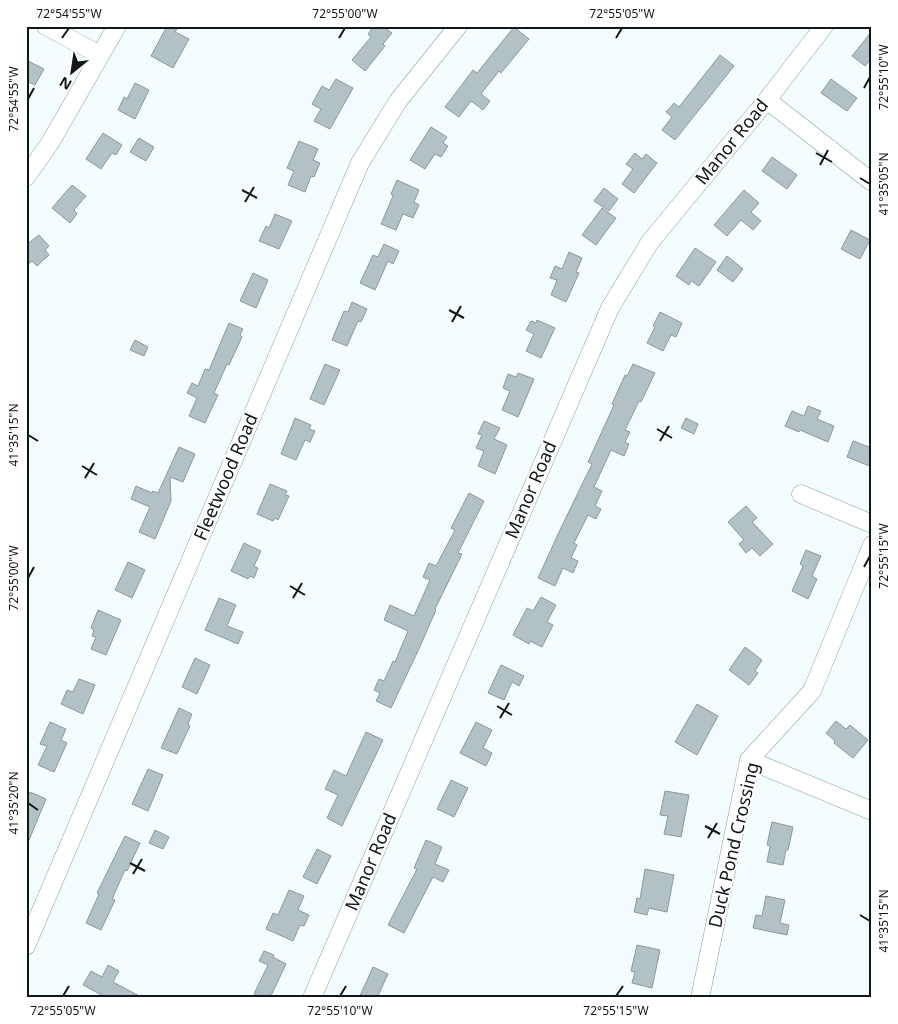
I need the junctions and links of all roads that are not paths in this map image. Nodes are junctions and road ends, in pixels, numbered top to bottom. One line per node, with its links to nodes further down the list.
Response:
1 (46, 26): 5 (street)
2 (117, 26): 5 (street)
3 (458, 26): 14 (street, Fleetwood Road)
4 (824, 26): 6 (street, Manor Road)
5 (100, 55): 7 (street)
6 (767, 100): 8 (street); 15 (street, Manor Road)
7 (26, 177)
8 (872, 182)
9 (801, 494): 10 (street)
10 (872, 524)
11 (872, 545): 12 (street, Duck Pond Crossing)
12 (749, 760): 13 (street); 16 (street, Duck Pond Crossing)
13 (872, 811)
14 (26, 946)
15 (312, 998)
16 (700, 998)

